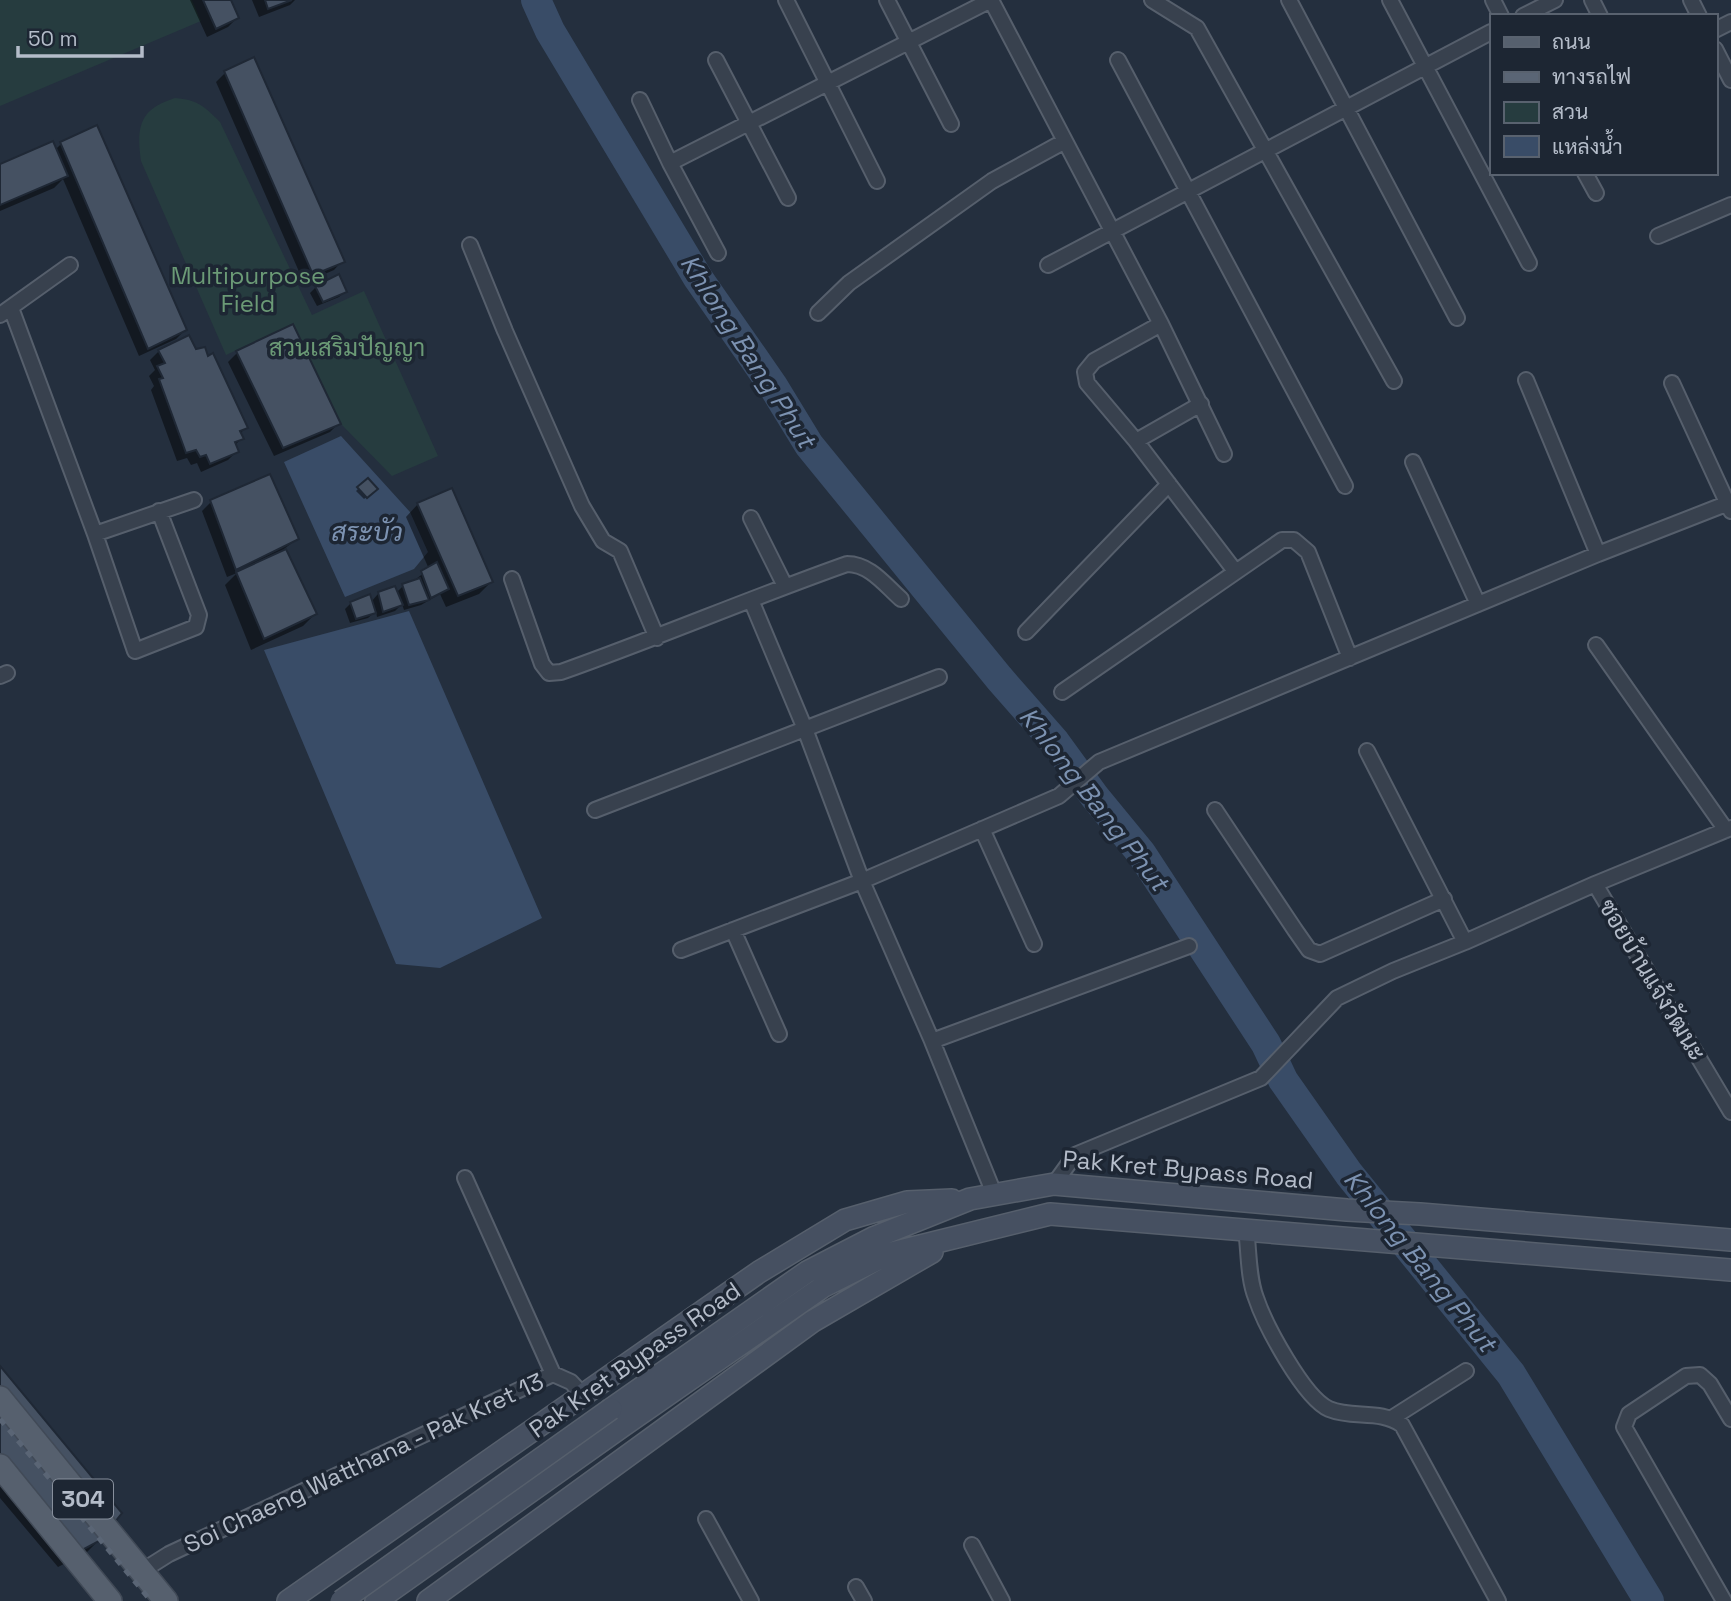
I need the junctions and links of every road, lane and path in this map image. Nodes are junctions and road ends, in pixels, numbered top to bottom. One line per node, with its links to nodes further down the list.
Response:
1 (786, 0): 16 (street)
2 (887, 0): 10 (street)
3 (991, 0): 10 (street); 21 (street)
4 (1152, 0): 22 (street)
5 (1289, 0): 18 (street)
6 (1390, 0): 14 (street)
7 (1555, 0): 8 (street)
8 (1527, 14)
9 (1490, 33): 14 (street)
10 (909, 43): 16 (street); 20 (street)
11 (1717, 53): 15 (street)
12 (716, 60): 19 (street)
13 (1118, 60): 26 (street)
14 (1427, 68): 18 (street); 34 (street)
15 (1731, 80)
16 (827, 83): 19 (street); 25 (street)
17 (640, 100): 23 (street)
18 (1346, 110): 22 (street); 39 (street)
19 (749, 121): 23 (street); 28 (street)
20 (951, 124)
21 (1065, 141): 30 (street); 38 (street)
22 (1265, 152): 26 (street); 42 (street)
23 (670, 163): 33 (street)
24 (1586, 175): 27 (street)
25 (877, 181)
26 (1187, 192): 30 (street); 49 (street)
27 (1596, 193)
28 (788, 198)
29 (1731, 205): 31 (street)
30 (1112, 232): 36 (street); 40 (street)
31 (1658, 236)
32 (470, 245): 63 (street)
33 (718, 253)
34 (1530, 263)
35 (70, 265): 37 (street)
36 (1048, 265)
37 (5, 312): 54 (street)
38 (818, 313)
39 (1457, 318)
40 (1161, 324): 44 (street); 45 (street)
41 (1526, 380): 55 (street)
42 (1394, 381)
43 (1672, 383): 51 (street)
44 (1201, 404): 45 (street); 46 (street)
45 (1136, 441): 48 (street)
46 (1224, 453)
47 (1413, 462): 61 (street)
48 (1169, 484): 56 (street); 62 (street)
49 (1345, 486)
50 (194, 500): 52 (street)
51 (1730, 506): 55 (street)
52 (159, 511): 54 (street); 54 (street)
53 (751, 518): 58 (street)
54 (95, 534)
55 (1598, 554): 61 (street)
56 (1235, 571): 65 (street); 67 (street)
57 (512, 579): 63 (street)
58 (785, 586): 59 (street); 60 (street)
59 (901, 599)
60 (751, 600): 63 (street); 68 (street)
61 (1478, 604): 65 (street)
62 (1026, 632)
63 (657, 638)
64 (1596, 645): 73 (street)
65 (1350, 658): 72 (street)
66 (939, 677): 68 (street)
67 (1062, 692)
68 (805, 730): 70 (street); 74 (street)
69 (1367, 751): 76 (street)
70 (595, 810)
71 (1216, 810): 76 (street)
72 (982, 829): 74 (street); 79 (street)
73 (1728, 829): 75 (street)
74 (862, 881): 77 (street); 83 (street)
75 (1595, 884): 78 (street); 84 (street, ซอยบ้านแจ้งวัฒนะ)
76 (1444, 899): 78 (street)
77 (733, 930): 81 (street); 82 (street)
78 (1465, 942): 86 (street)
79 (1034, 944)
80 (1189, 946): 83 (street)
81 (681, 950)
82 (779, 1034)
83 (932, 1041): 87 (street)
84 (1731, 1112)
85 (465, 1178): 94 (street)
86 (1054, 1184): 87 (main road, Pak Kret Bypass Road); 91 (main road, Pak Kret Bypass Road)
87 (995, 1196): 88 (main road, Pak Kret Bypass Road)
88 (970, 1199): 95 (main road); 97 (main road, Pak Kret Bypass Road)
89 (1246, 1229): 90 (main road, Pak Kret Bypass Road); 92 (main road, Pak Kret Bypass Road); 98 (street)
90 (962, 1235): 97 (main road, Pak Kret Bypass Road); 114 (main road)
91 (1731, 1240)
92 (1731, 1270)
93 (1466, 1371): 98 (street)
94 (553, 1374): 95 (street, Soi Chaeng Watthana - Pak Kret 13); 104 (street, Soi Chaeng Watthana - Pak Kret 13)
95 (583, 1395): 103 (main road)
96 (0, 1398): 104 (main road, 304)
97 (617, 1417): 111 (main road, Pak Kret Bypass Road, bridge); 113 (main road, Pak Kret Bypass Road)
98 (1392, 1418): 118 (street)
99 (1731, 1419): 107 (street)
100 (0, 1466): 108 (main road, 304)
101 (706, 1519): 115 (street)
102 (972, 1545): 117 (street)
103 (363, 1549): 110 (main road); 112 (main road)
104 (142, 1571): 106 (main road, 304)
105 (856, 1587): 116 (street)
106 (162, 1595): 109 (main road)
107 (1726, 1597)
108 (110, 1601)
109 (182, 1601)
110 (288, 1601)
111 (341, 1601)
112 (370, 1601)
113 (376, 1601)
114 (428, 1601)
115 (751, 1601)
116 (864, 1601)
117 (1002, 1601)
118 (1498, 1601)

